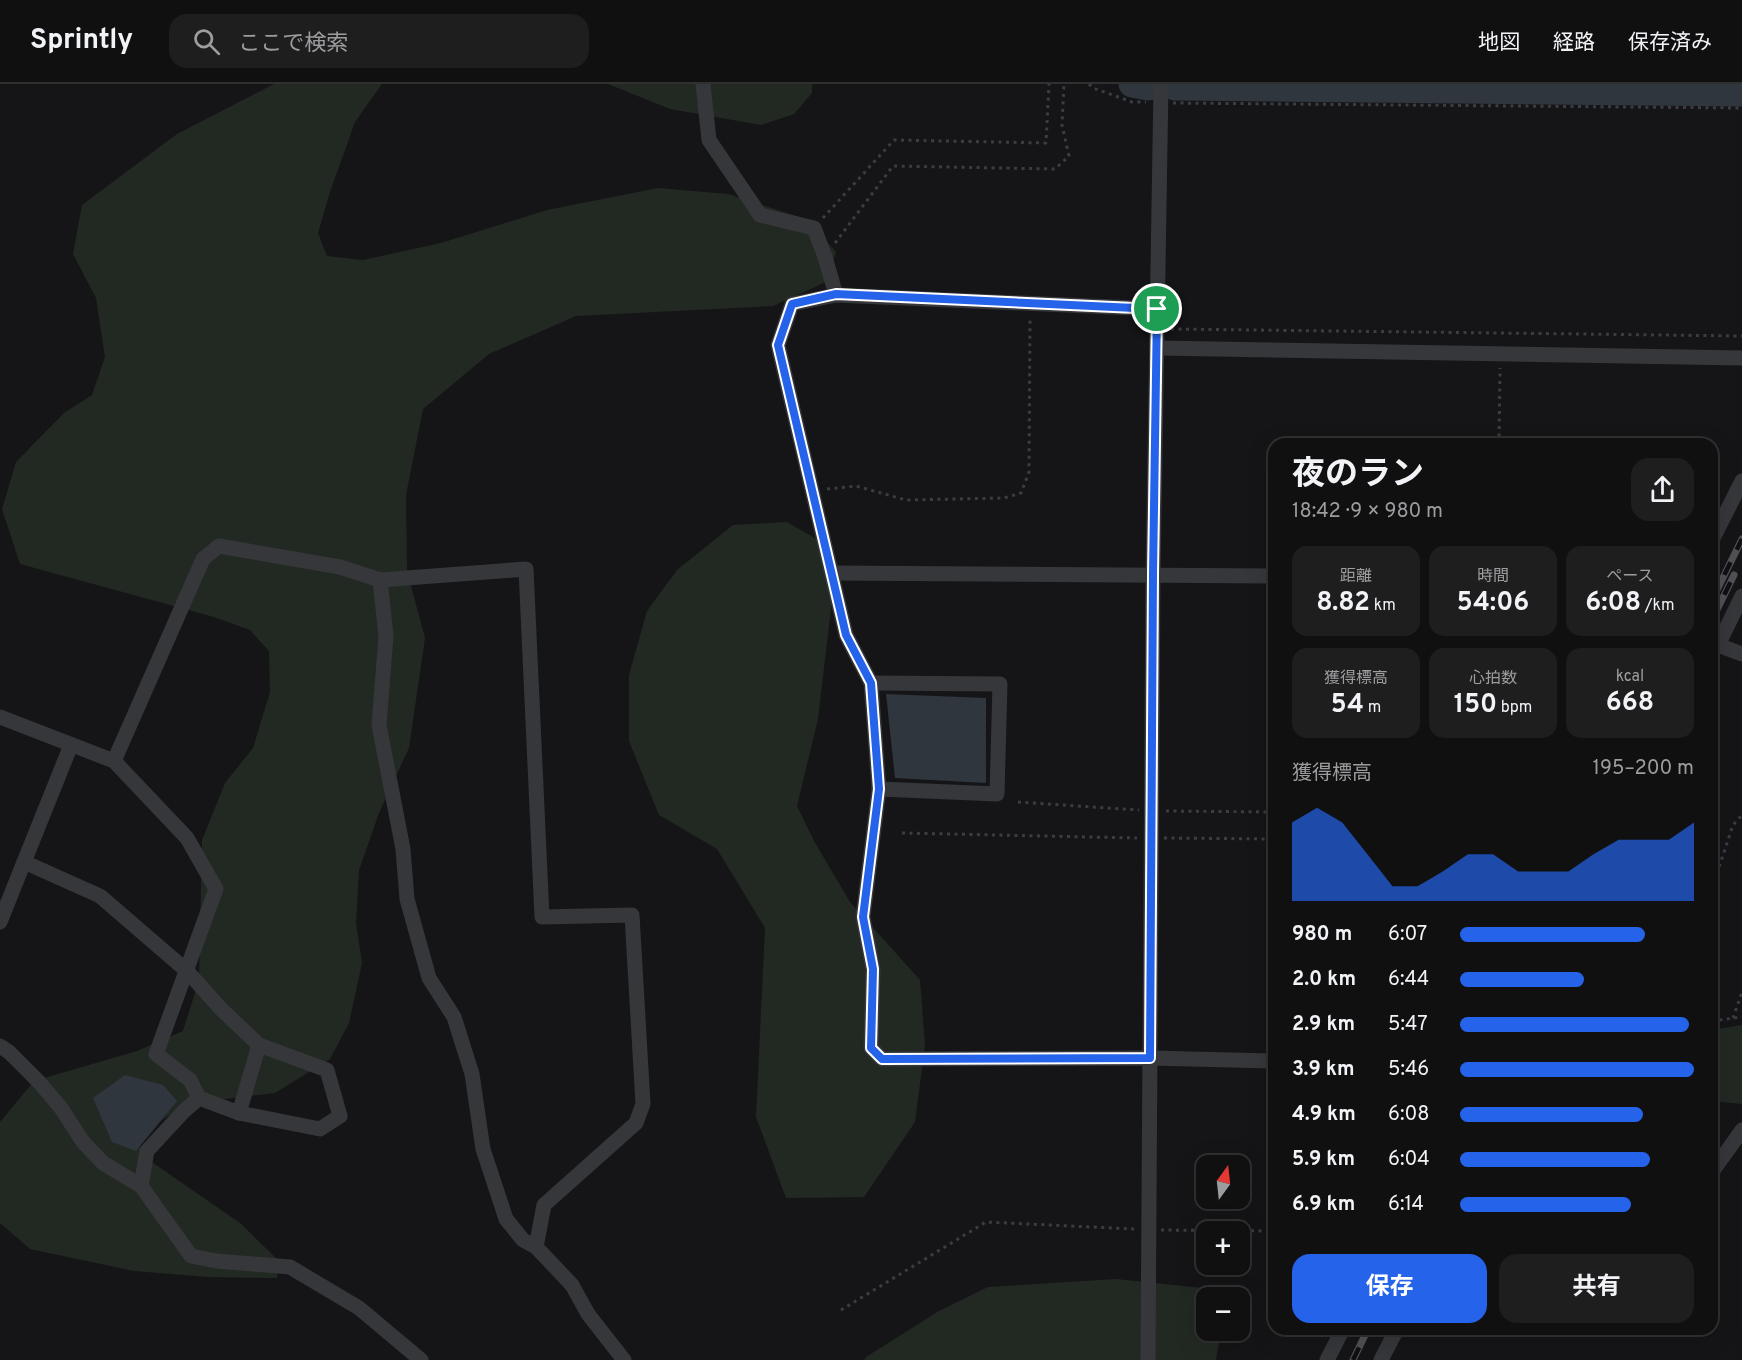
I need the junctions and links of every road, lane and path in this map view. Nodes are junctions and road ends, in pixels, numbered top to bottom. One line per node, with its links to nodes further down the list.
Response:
1 (703, 84): 8 (street)
2 (1049, 84): 8 (path)
3 (1064, 84): 9 (path)
4 (1089, 84): 6 (path)
5 (1161, 84): 6 (street)
6 (1161, 103): 7 (path); 12 (street)
7 (1742, 108)
8 (814, 228): 9 (street)
9 (825, 257): 10 (street)
10 (836, 294): 11 (street); 20 (street)
11 (1030, 303): 12 (street); 20 (path)
12 (1157, 309): 13 (street)
13 (1158, 328): 14 (path); 15 (street)
14 (1742, 336)
15 (1158, 348): 16 (street); 23 (street)
16 (1500, 354): 17 (street); 18 (path)
17 (1742, 358)
18 (1499, 438)
19 (1742, 481): 21 (street)
20 (812, 490): 22 (street)
21 (1718, 528)
22 (832, 573): 23 (street); 30 (street)
23 (1153, 574): 24 (street); 37 (street)
24 (1268, 576)
25 (380, 580): 33 (street); 58 (street); 58 (street)
26 (1742, 596): 27 (street)
27 (1718, 639)
28 (1718, 645): 29 (street)
29 (1742, 654)
30 (871, 683): 34 (street); 34 (street)
31 (0, 717): 32 (street)
32 (70, 745): 33 (street); 39 (street)
33 (114, 761): 42 (street)
34 (879, 789): 49 (street)
35 (1742, 815): 40 (path)
36 (902, 833): 37 (path)
37 (1152, 838): 38 (path); 49 (street)
38 (1268, 839)
39 (24, 862): 41 (street); 42 (street)
40 (1718, 870)
41 (0, 922)
42 (187, 971): 47 (street); 51 (street)
43 (1742, 992): 45 (path)
44 (1742, 1017): 45 (path)
45 (1733, 1018): 46 (path)
46 (1718, 1020)
47 (259, 1045): 52 (street); 52 (street)
48 (0, 1046): 55 (street)
49 (1150, 1058): 50 (street); 56 (street)
50 (1268, 1061)
51 (199, 1098): 52 (street); 55 (street)
52 (239, 1113)
53 (1742, 1130): 54 (street)
54 (1718, 1164)
55 (141, 1186): 62 (street)
56 (1149, 1230): 57 (path); 59 (path); 64 (street)
57 (1268, 1231)
58 (536, 1247): 63 (street)
59 (841, 1310)
60 (1340, 1335): 65 (street)
61 (1394, 1335): 66 (street)
62 (421, 1360)
63 (624, 1360)
64 (1149, 1360)
65 (1327, 1360)
66 (1381, 1360)

